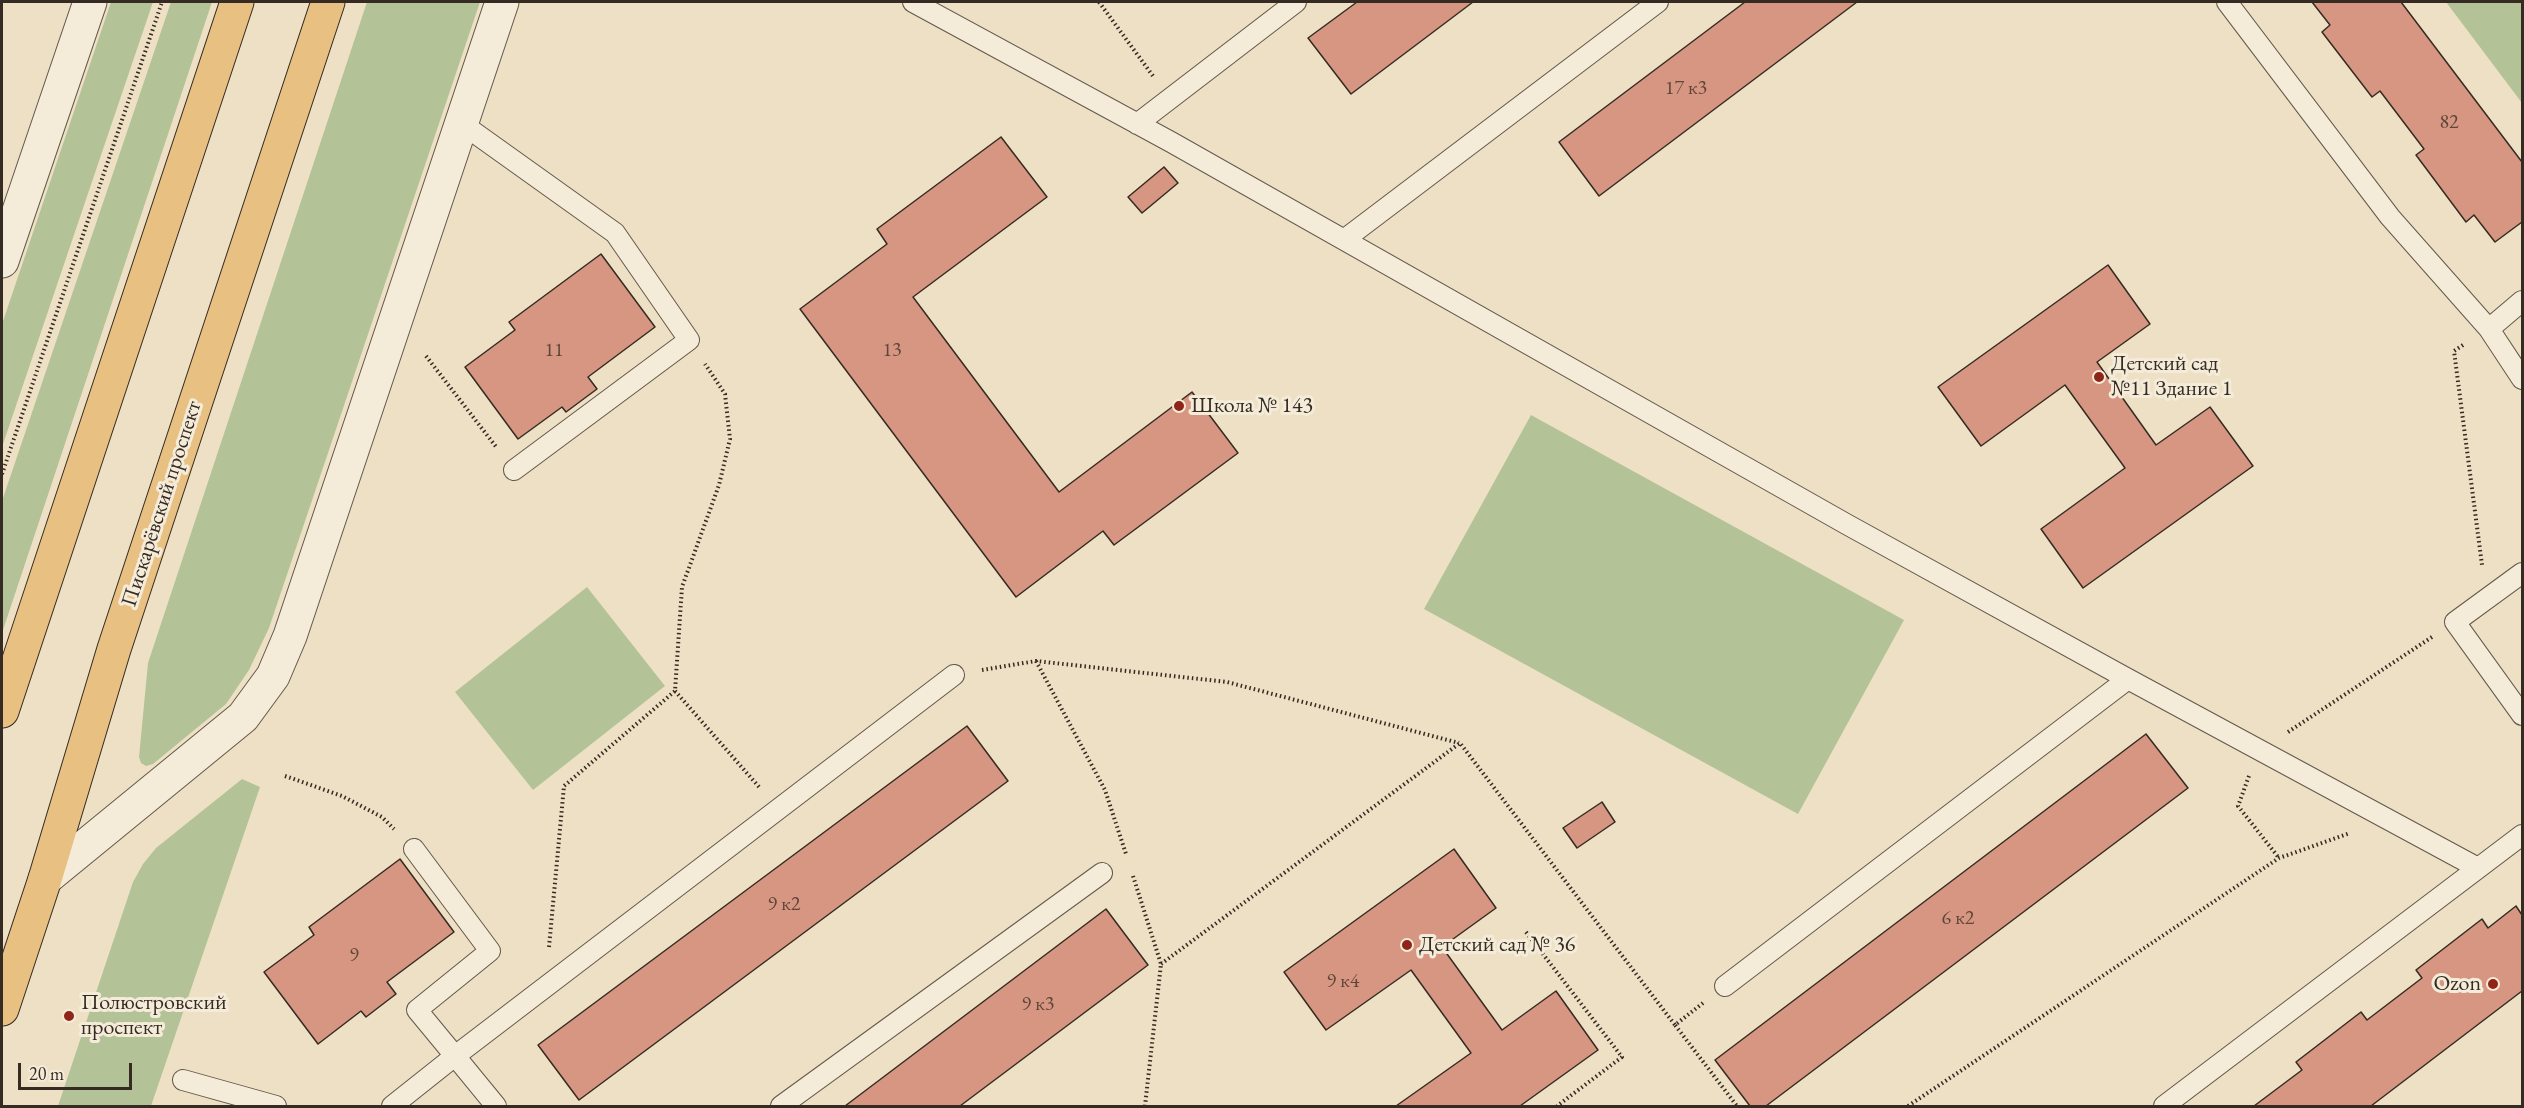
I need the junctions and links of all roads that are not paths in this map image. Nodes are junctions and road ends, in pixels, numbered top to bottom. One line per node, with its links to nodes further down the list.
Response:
1 (90, 2): 12 (street)
2 (237, 2): 20 (main road)
3 (328, 2): 26 (main road, Пискарёвский проспект)
4 (502, 2): 9 (street)
5 (914, 2): 10 (lane)
6 (1296, 2): 10 (lane)
7 (1658, 2): 11 (lane)
8 (2228, 2): 14 (lane)
9 (461, 123): 16 (lane); 26 (street)
10 (1137, 124): 11 (lane)
11 (1345, 240): 19 (lane)
12 (2, 261)
13 (2523, 301): 14 (lane)
14 (2489, 329): 15 (lane)
15 (2523, 379)
16 (514, 470)
17 (2523, 573): 21 (lane)
18 (954, 675): 29 (lane)
19 (2128, 679): 24 (lane); 27 (lane)
20 (2, 711)
21 (2523, 715)
22 (2523, 835): 24 (lane)
23 (414, 849): 29 (lane)
24 (2478, 868): 35 (lane)
25 (1102, 873): 34 (lane)
26 (45, 879): 28 (main road, Пискарёвский проспект)
27 (1725, 986)
28 (2, 1009)
29 (456, 1056): 32 (lane); 33 (lane)
30 (183, 1080): 31 (lane)
31 (276, 1107)
32 (392, 1107)
33 (496, 1107)
34 (781, 1107)
35 (2164, 1107)

